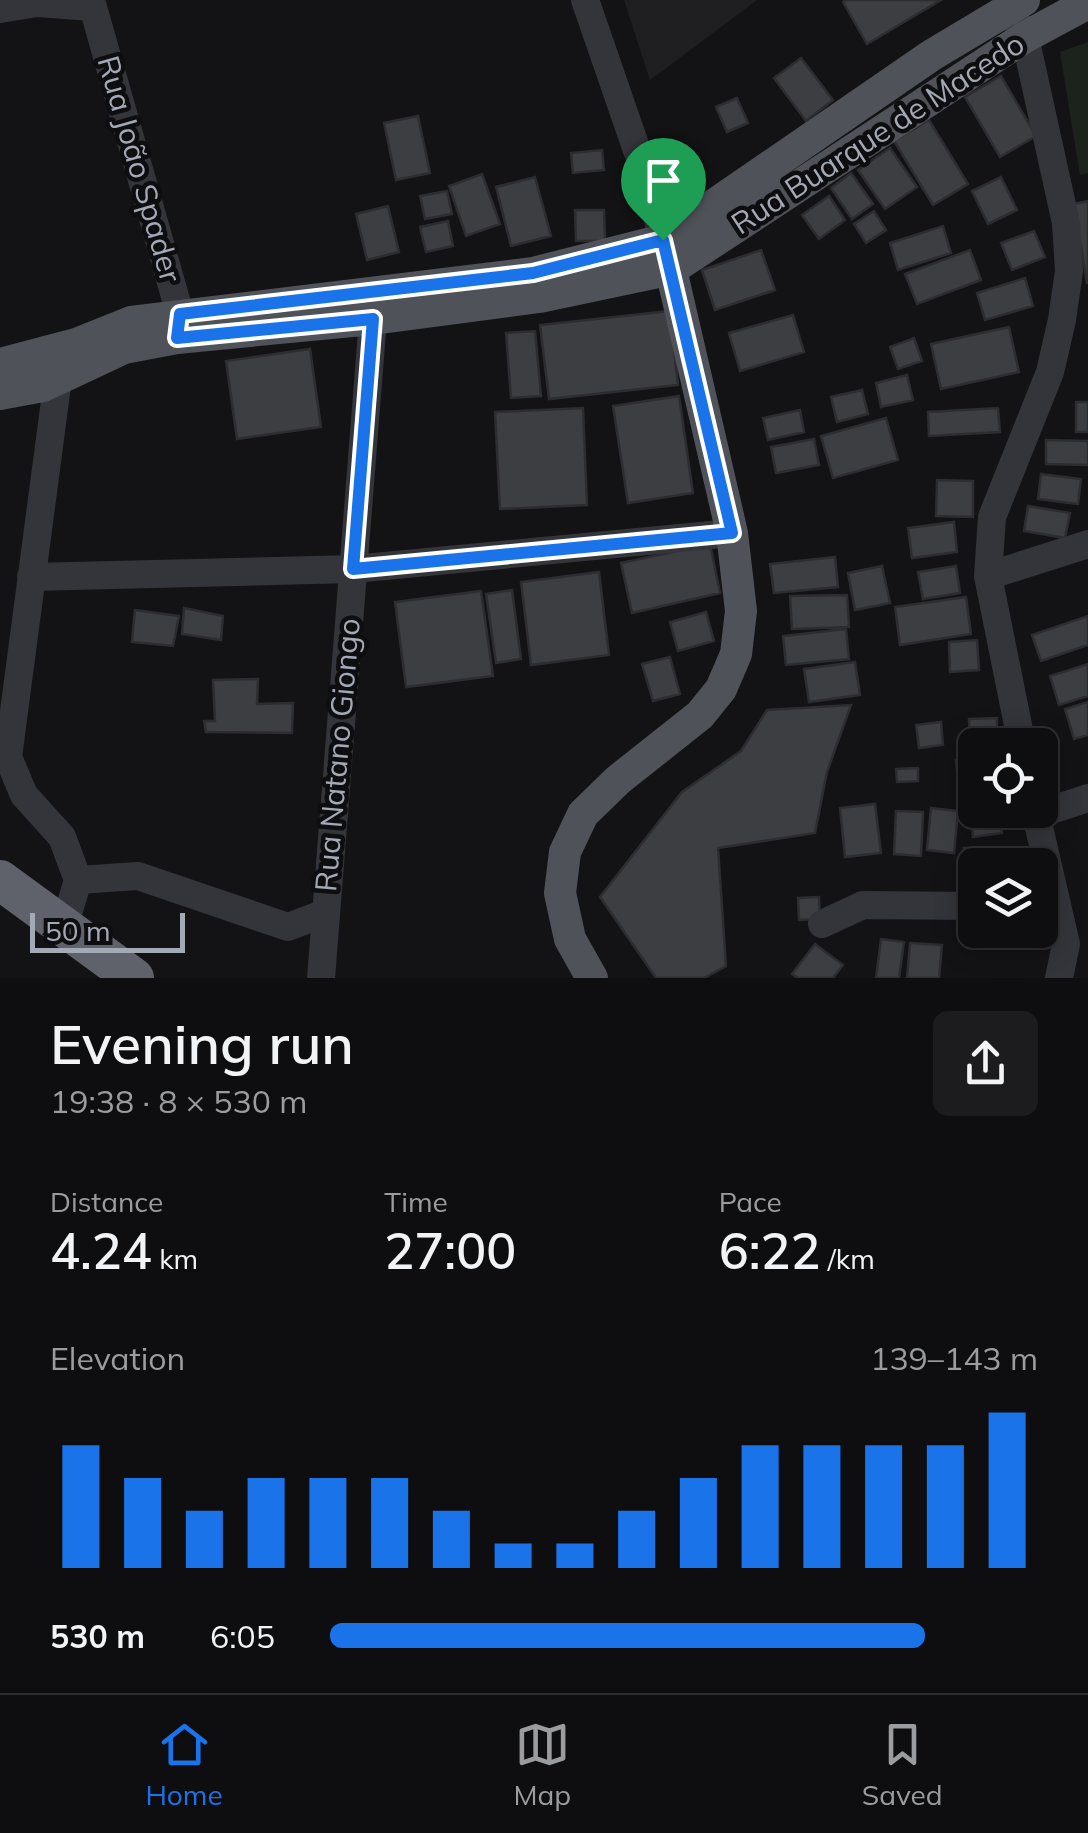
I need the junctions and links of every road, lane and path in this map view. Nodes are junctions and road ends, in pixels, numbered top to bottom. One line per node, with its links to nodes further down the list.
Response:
1 (585, 0): 6 (street)
2 (92, 4): 4 (street); 8 (street, Rua João Spader)
3 (1088, 4): 5 (main road, Rua Buarque de Macedo)
4 (0, 9)
5 (1020, 15): 6 (main road, Rua Buarque de Macedo); 15 (street)
6 (668, 254): 7 (main road, Rua Buarque de Macedo); 12 (main road)
7 (370, 306): 8 (main road, Rua Buarque de Macedo); 14 (street, Rua Natano Giongo)
8 (178, 326): 10 (main road, Rua Buarque de Macedo)
9 (0, 364): 10 (main road, Rua Buarque de Macedo)
10 (56, 364): 11 (main road, Rua Buarque de Macedo); 16 (street)
11 (0, 394)
12 (732, 533): 14 (street); 29 (main road)
13 (1088, 544): 15 (street)
14 (353, 569): 16 (street); 23 (street, Rua Natano Giongo)
15 (988, 576): 17 (street)
16 (31, 578): 21 (street)
17 (1019, 728)
18 (1088, 798): 19 (street)
19 (1058, 806)
20 (0, 880): 26 (highway)
21 (78, 880): 23 (street); 26 (street)
22 (958, 906): 24 (street)
23 (326, 913): 28 (street, Rua Natano Giongo)
24 (822, 924)
25 (1058, 925): 30 (street)
26 (64, 926): 27 (highway)
27 (134, 978)
28 (320, 978)
29 (592, 978)
30 (1059, 978)

